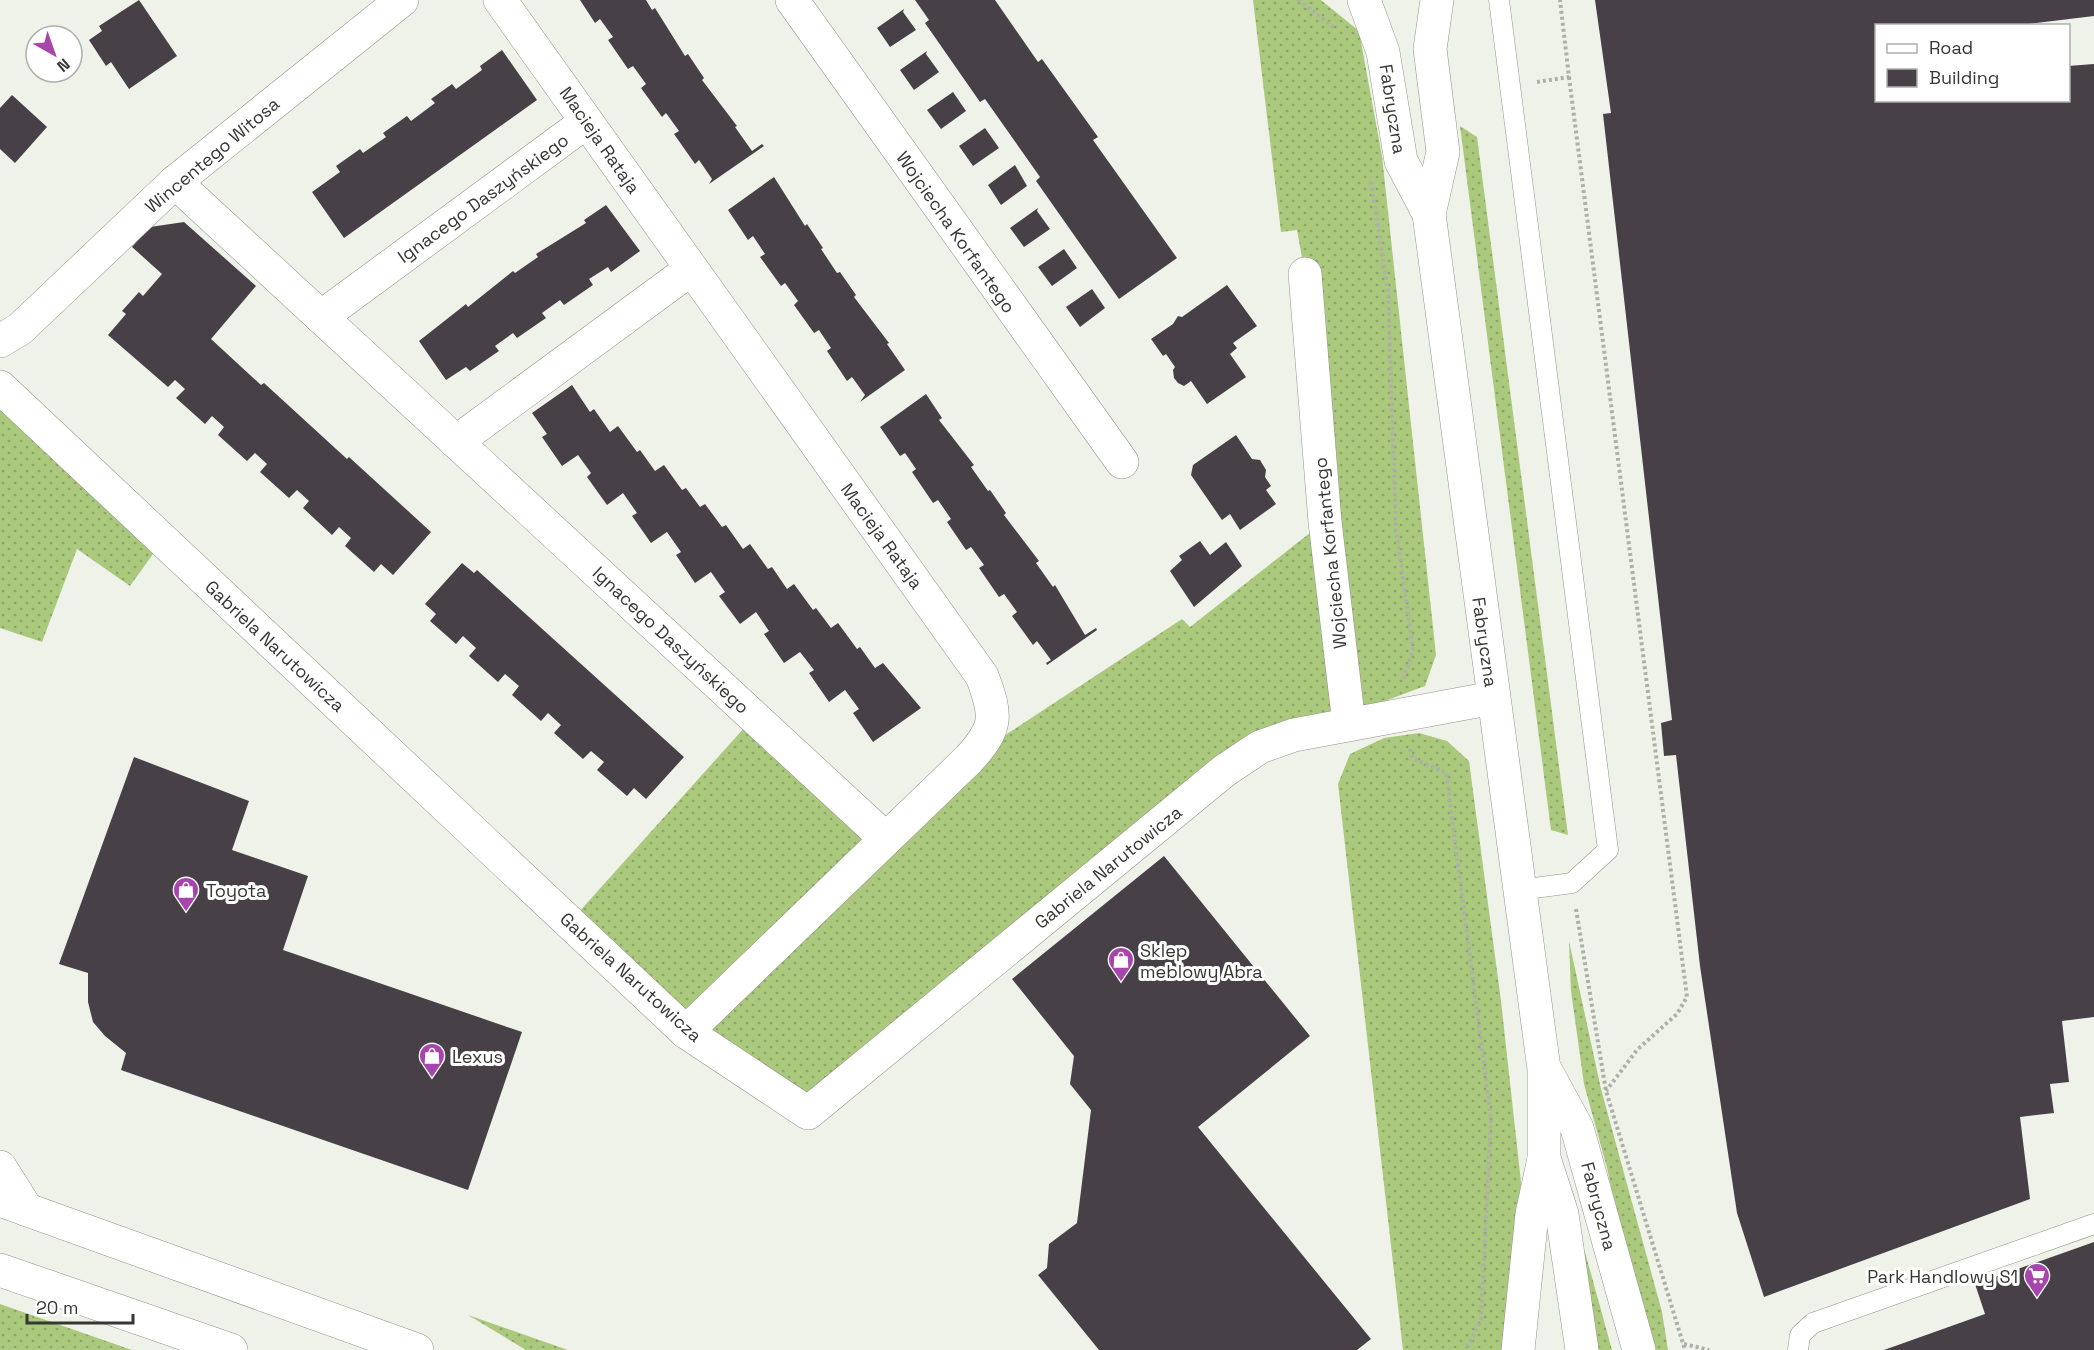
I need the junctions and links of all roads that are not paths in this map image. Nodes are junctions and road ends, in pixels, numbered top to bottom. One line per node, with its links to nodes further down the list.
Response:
1 (402, 0): 8 (street, Wincentego Witosa)
2 (500, 0): 7 (street, Macieja Rataja)
3 (792, 0): 16 (street, Wojciecha Korfantego)
4 (1364, 0): 9 (street, Fabryczna)
5 (1437, 0): 9 (street, Fabryczna)
6 (1498, 0): 20 (lane)
7 (586, 122): 10 (street, Macieja Rataja); 12 (street, Ignacego Daszyńskiego)
8 (175, 182): 12 (street, Ignacego Daszyńskiego); 13 (street, Wincentego Witosa)
9 (1429, 214): 17 (street, Fabryczna)
10 (691, 269): 15 (street); 19 (street, Macieja Rataja)
11 (1305, 274): 18 (street, Wojciecha Korfantego)
12 (321, 317): 15 (street, Ignacego Daszyńskiego)
13 (0, 341)
14 (0, 387): 21 (street, Gabriela Narutowicza)
15 (456, 442): 19 (street, Ignacego Daszyńskiego)
16 (1122, 462)
17 (1493, 698): 18 (street, Gabriela Narutowicza); 20 (street, Fabryczna)
18 (1349, 724): 21 (street, Gabriela Narutowicza)
19 (886, 839): 21 (street, Macieja Rataja)
20 (1520, 890): 22 (street, Fabryczna)
21 (686, 1032)
22 (1544, 1069): 23 (street, Fabryczna); 32 (street, Fabryczna)
23 (1544, 1158): 30 (street); 31 (street, Fabryczna)
24 (0, 1167): 25 (street)
25 (14, 1205): 29 (street)
26 (2094, 1224): 33 (lane)
27 (0, 1270): 28 (street)
28 (231, 1350)
29 (417, 1350)
30 (1518, 1350)
31 (1582, 1350)
32 (1639, 1350)
33 (1798, 1350)

